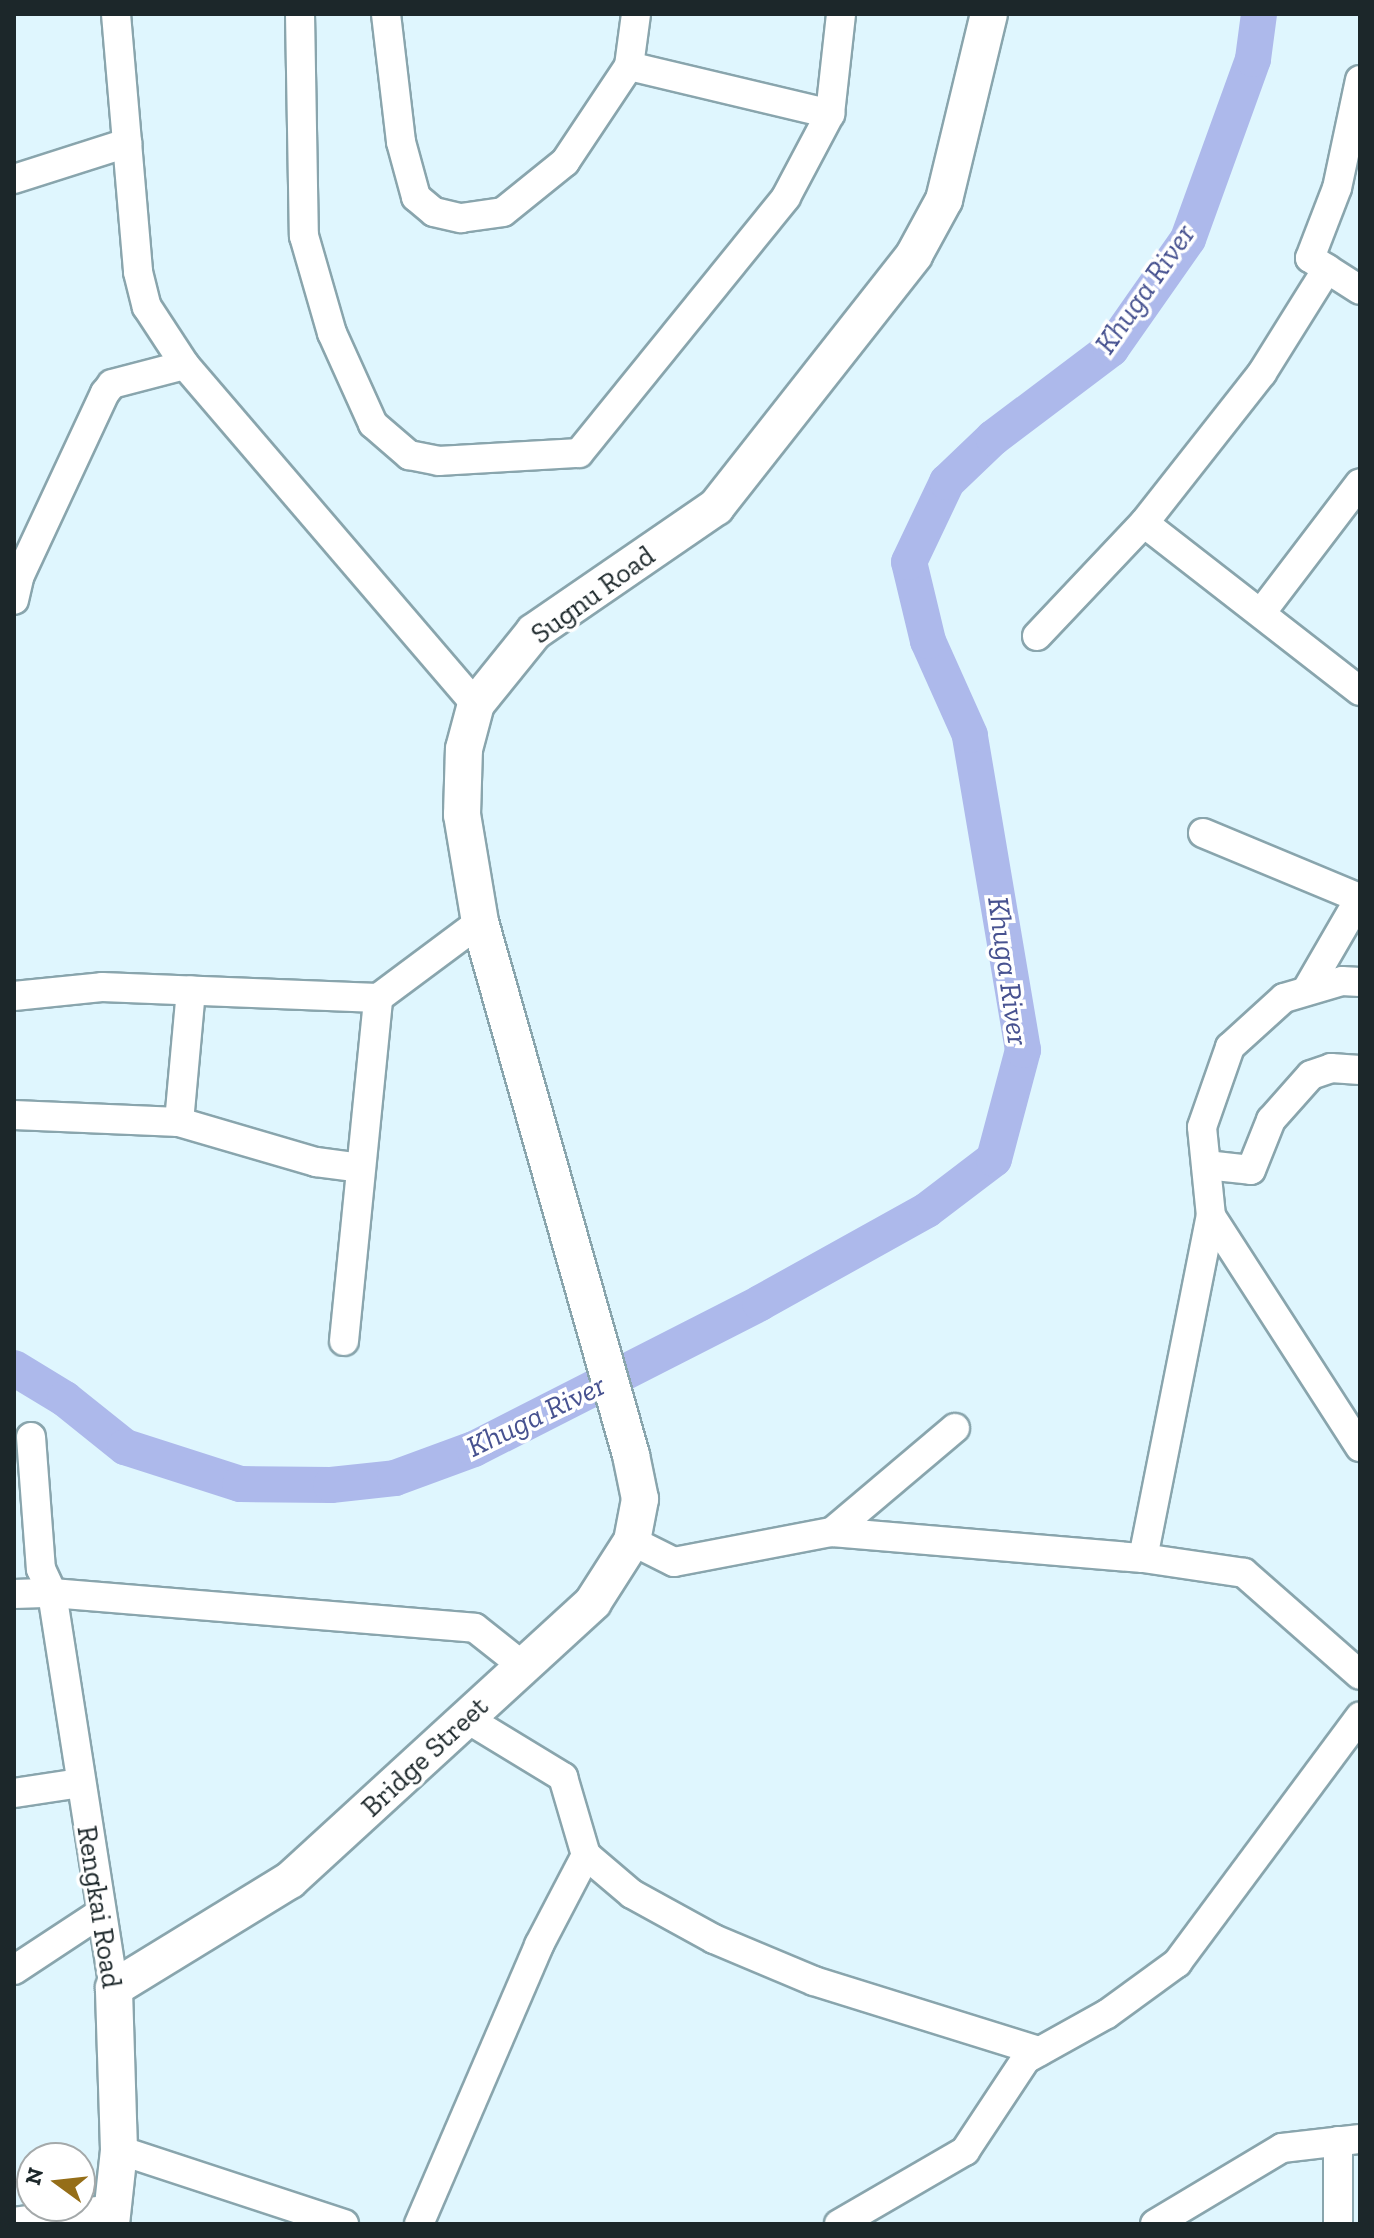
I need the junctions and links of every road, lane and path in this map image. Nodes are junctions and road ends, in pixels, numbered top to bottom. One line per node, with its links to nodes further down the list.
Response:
1 (116, 14): 10 (street)
2 (300, 14): 9 (street)
3 (386, 14): 7 (street)
4 (636, 14): 7 (street)
5 (841, 14): 9 (street)
6 (989, 14): 21 (main road, Sugnu Road)
7 (629, 66): 9 (street)
8 (1360, 80): 12 (street)
9 (830, 114)
10 (127, 143): 11 (street); 14 (street)
11 (14, 179)
12 (1327, 269): 13 (street); 16 (street)
13 (1360, 290)
14 (185, 365): 17 (street); 21 (street)
15 (1360, 483): 18 (street)
16 (1144, 523): 18 (street); 19 (street)
17 (14, 600)
18 (1261, 613): 20 (street)
19 (1037, 636)
20 (1360, 691)
21 (476, 704): 24 (main road, Sugnu Road)
22 (1203, 833): 23 (street)
23 (1360, 898): 27 (street)
24 (480, 922): 29 (street); 40 (main road, Sugnu Road)
25 (1360, 982): 27 (street)
26 (191, 991): 28 (street); 29 (street); 32 (street)
27 (1306, 991): 33 (street)
28 (14, 996)
29 (378, 998): 34 (street)
30 (1360, 1070): 33 (street)
31 (14, 1115): 32 (street)
32 (179, 1122): 34 (street)
33 (1206, 1165): 35 (street)
34 (361, 1168): 36 (street)
35 (1211, 1216): 39 (street); 43 (street)
36 (344, 1341)
37 (955, 1428): 41 (street)
38 (31, 1437): 44 (street, Rengkai Road)
39 (1360, 1447)
40 (631, 1455): 42 (main road, Bridge Street)
41 (832, 1532): 42 (street); 43 (street)
42 (632, 1541): 46 (main road, Bridge Street)
43 (1143, 1558): 47 (street)
44 (52, 1593): 45 (street); 46 (street); 50 (street, Rengkai Road)
45 (14, 1594)
46 (523, 1666): 49 (main road, Bridge Street)
47 (1360, 1675)
48 (1360, 1717): 56 (street)
49 (466, 1718): 52 (street); 55 (main road, Bridge Street)
50 (80, 1783): 51 (street); 53 (street, Rengkai Road)
51 (14, 1793)
52 (586, 1855): 56 (street); 62 (street)
53 (99, 1914): 54 (street); 55 (street, Rengkai Road)
54 (14, 1970)
55 (114, 1988): 58 (main road, Rengkai Road)
56 (1039, 2051): 63 (street)
57 (1349, 2140): 64 (street); 65 (street)
58 (119, 2150): 59 (main road, Rengkai Road); 61 (street)
59 (112, 2216): 60 (street)
60 (14, 2222)
61 (344, 2224)
62 (419, 2224)
63 (839, 2224)
64 (1155, 2224)
65 (1338, 2224)

